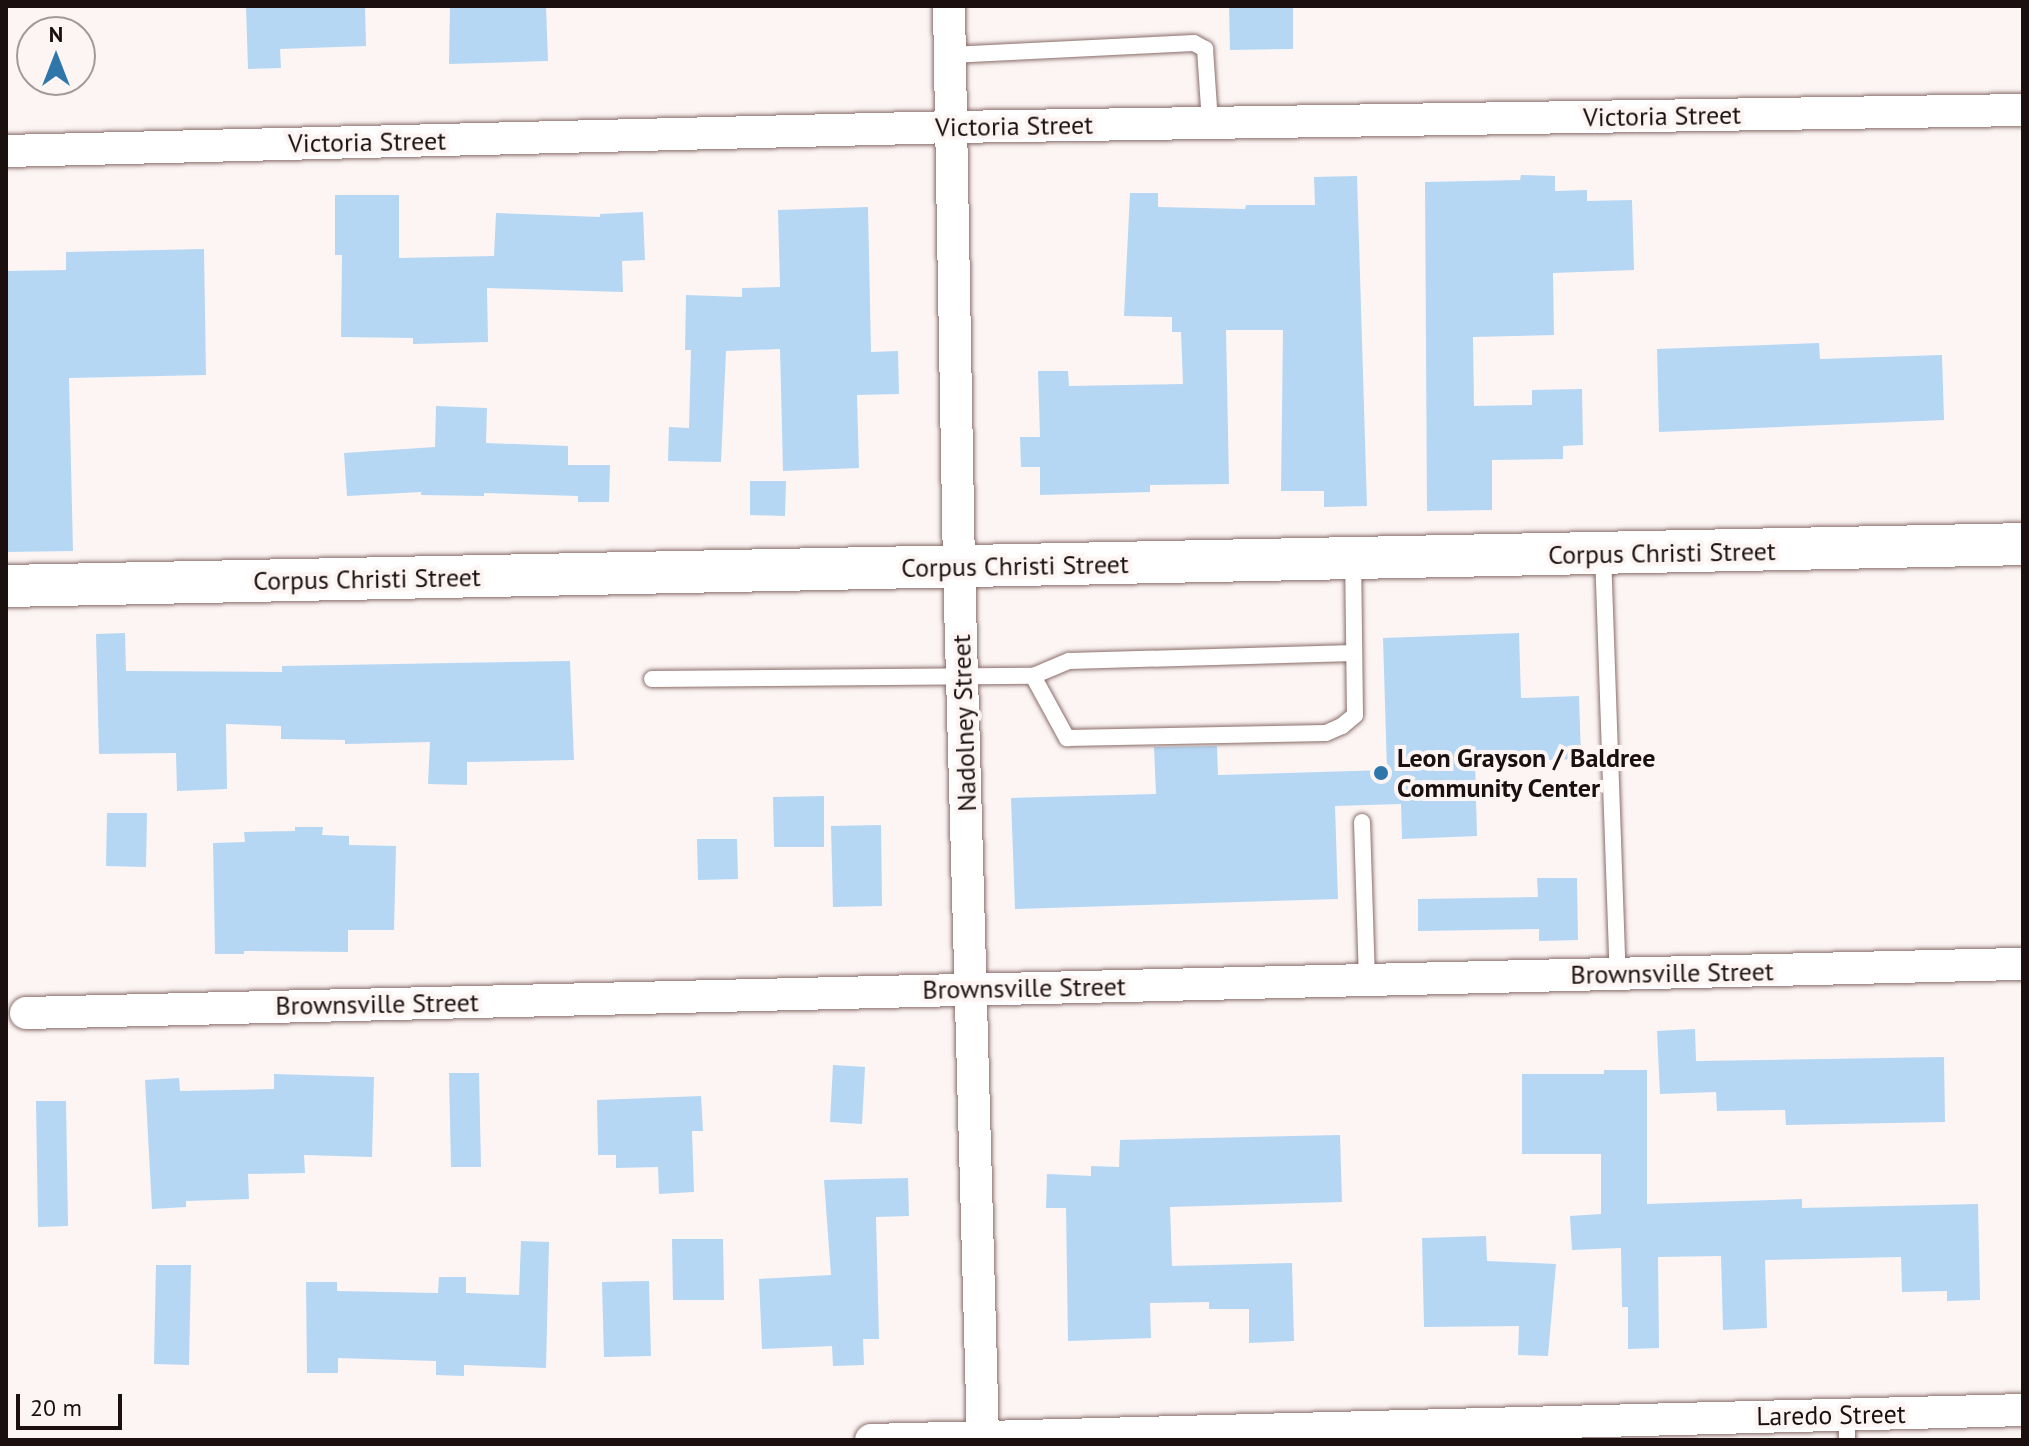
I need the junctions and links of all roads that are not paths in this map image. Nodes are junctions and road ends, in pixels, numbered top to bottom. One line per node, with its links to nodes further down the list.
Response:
1 (949, 6): 2 (street, Nadolney Street)
2 (950, 55): 4 (lane); 5 (street, Nadolney Street)
3 (2023, 110): 4 (street, Victoria Street)
4 (1210, 123): 5 (street, Victoria Street)
5 (952, 127): 6 (street, Victoria Street); 10 (street, Nadolney Street)
6 (6, 151)
7 (2023, 544): 8 (street, Corpus Christi Street)
8 (1603, 554): 9 (street, Corpus Christi Street); 18 (lane)
9 (1353, 559): 10 (street, Corpus Christi Street); 12 (lane)
10 (959, 568): 11 (street, Corpus Christi Street); 14 (street, Nadolney Street)
11 (6, 586)
12 (1354, 653): 13 (lane); 13 (lane)
13 (1033, 676): 14 (lane)
14 (962, 677): 15 (lane); 20 (street, Nadolney Street)
15 (652, 679)
16 (1362, 822): 19 (lane)
17 (2023, 964): 18 (street, Brownsville Street)
18 (1618, 974): 19 (street, Brownsville Street)
19 (1367, 980): 20 (street, Brownsville Street)
20 (972, 990): 21 (street, Brownsville Street); 24 (street, Nadolney Street)
21 (26, 1013)
22 (2023, 1410): 23 (street, Laredo Street)
23 (1847, 1428): 24 (street, Laredo Street)
24 (983, 1439): 25 (street, Laredo Street)
25 (871, 1440)

